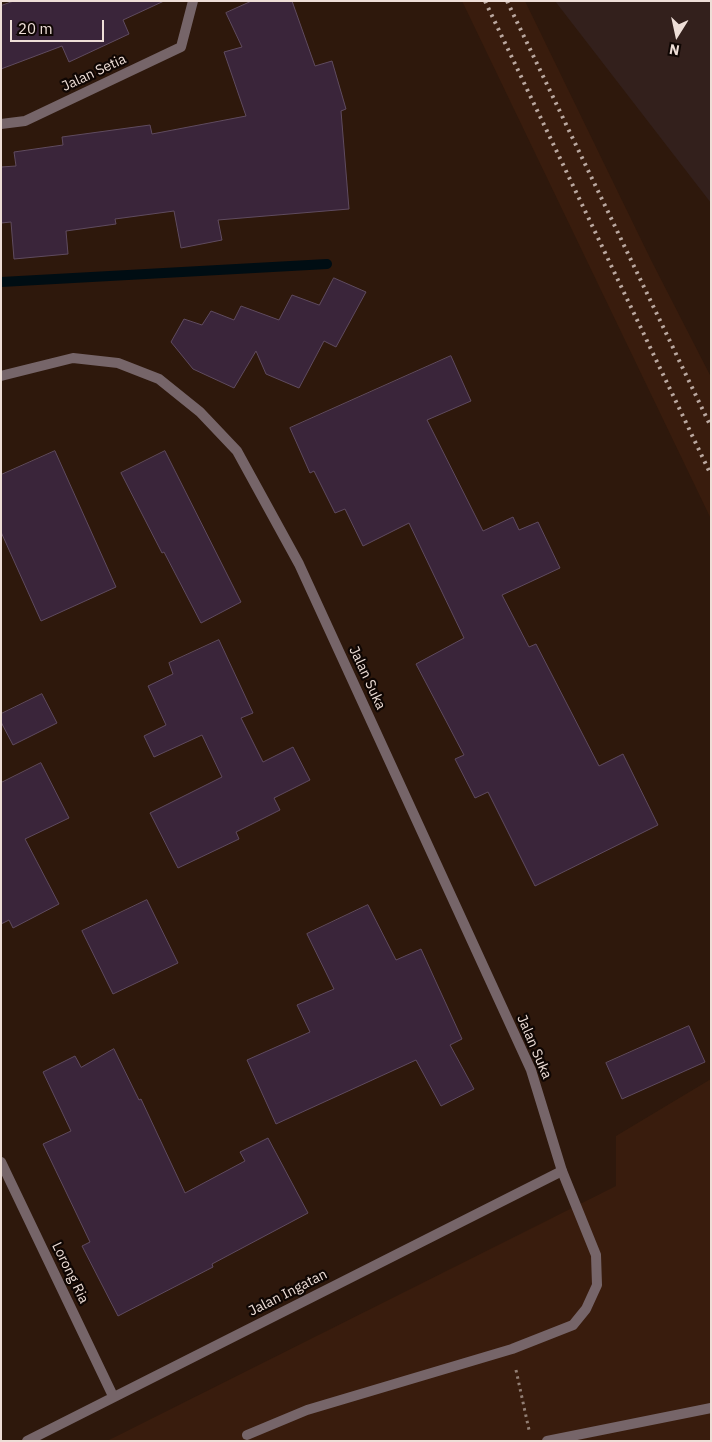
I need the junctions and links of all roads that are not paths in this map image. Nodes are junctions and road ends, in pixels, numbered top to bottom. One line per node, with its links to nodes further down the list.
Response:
1 (193, 1): 2 (street, Jalan Setia)
2 (1, 124)
3 (1, 376): 5 (street, Jalan Suka)
4 (1, 1162): 6 (street, Lorong Ria)
5 (562, 1171): 6 (street, Jalan Ingatan); 8 (street, Jalan Suka)
6 (113, 1396): 9 (street, Jalan Ingatan)
7 (711, 1408): 11 (street)
8 (247, 1438): 10 (street, Jalan Suka)
9 (27, 1441)
10 (236, 1441)
11 (547, 1441)

